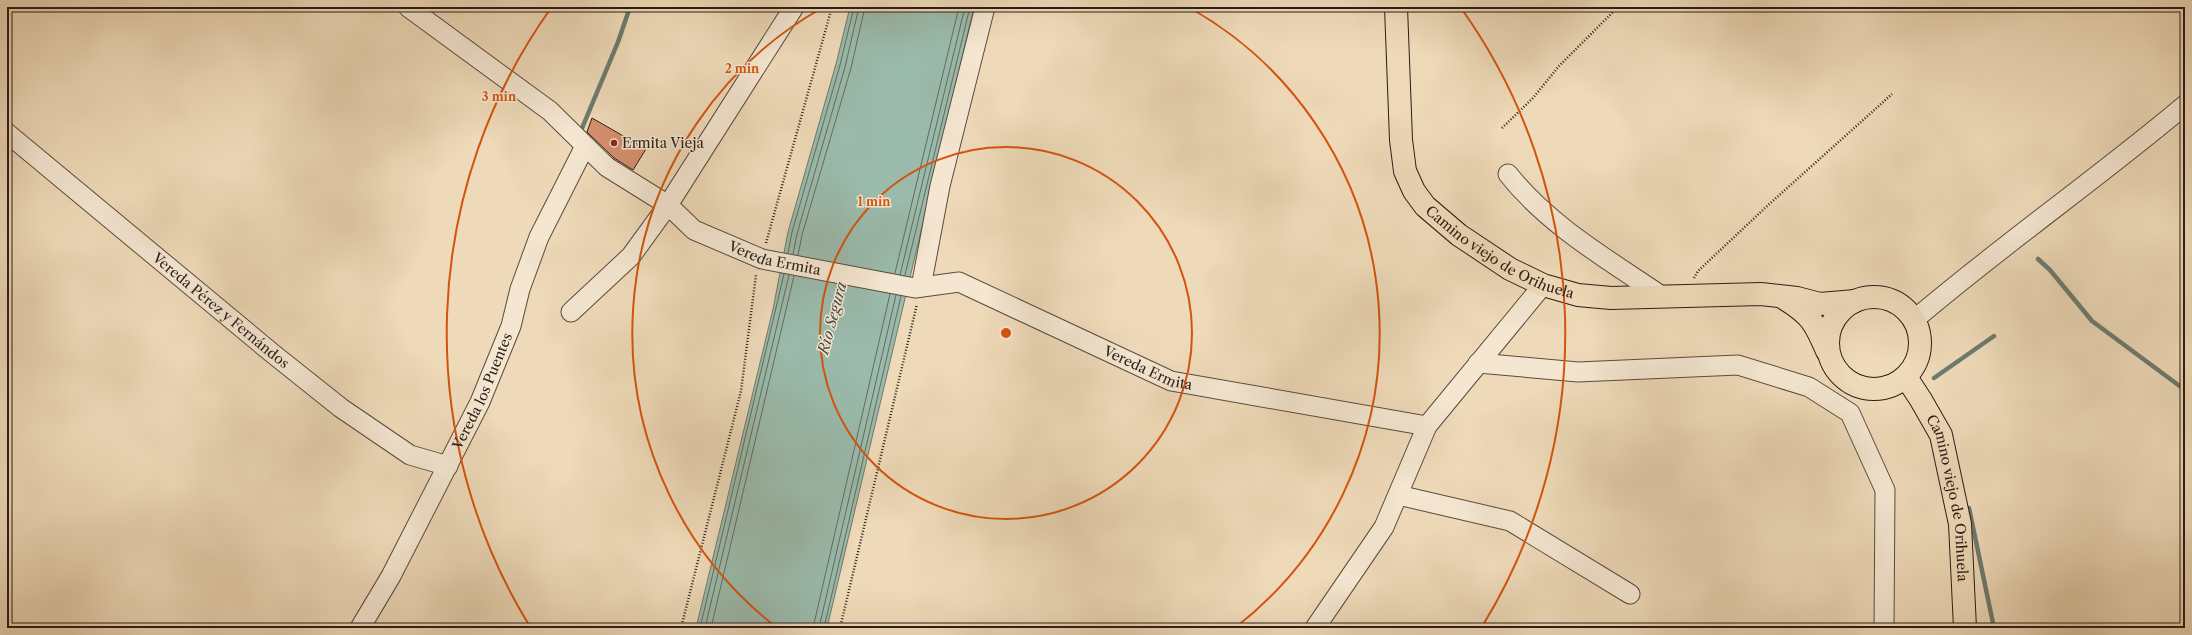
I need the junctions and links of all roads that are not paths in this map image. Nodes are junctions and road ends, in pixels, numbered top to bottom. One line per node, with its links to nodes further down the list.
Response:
1 (408, 7): 7 (street, Vereda Ermita)
2 (794, 7): 9 (street)
3 (985, 7): 11 (street)
4 (1396, 7): 10 (main road, Camino viejo de Orihuela)
5 (2185, 104): 16 (street)
6 (7, 133): 21 (street, Vereda Pérez y Fernándos)
7 (585, 146): 9 (street, Vereda Ermita); 21 (street, Vereda los Puentes)
8 (1508, 174): 12 (street)
9 (668, 204): 11 (street, Vereda Ermita); 15 (street)
10 (1543, 284): 12 (main road, Camino viejo de Orihuela); 17 (street)
11 (918, 287): 20 (street, Vereda Ermita)
12 (1663, 297): 13 (main road, Camino viejo de Orihuela)
13 (1782, 297): 14 (main road, Camino viejo de Orihuela); 18 (main road, Camino viejo de Orihuela)
14 (1855, 300): 16 (main road); 18 (main road)
15 (571, 312)
16 (1914, 320): 19 (main road)
17 (1478, 363): 20 (street); 26 (street)
18 (1833, 365): 19 (main road)
19 (1906, 377): 27 (main road, Camino viejo de Orihuela)
20 (1427, 426): 22 (street)
21 (448, 466): 24 (street, Vereda los Puentes)
22 (1398, 495): 23 (street); 25 (street)
23 (1630, 594)
24 (360, 628)
25 (1315, 628)
26 (1884, 628)
27 (1965, 628)

